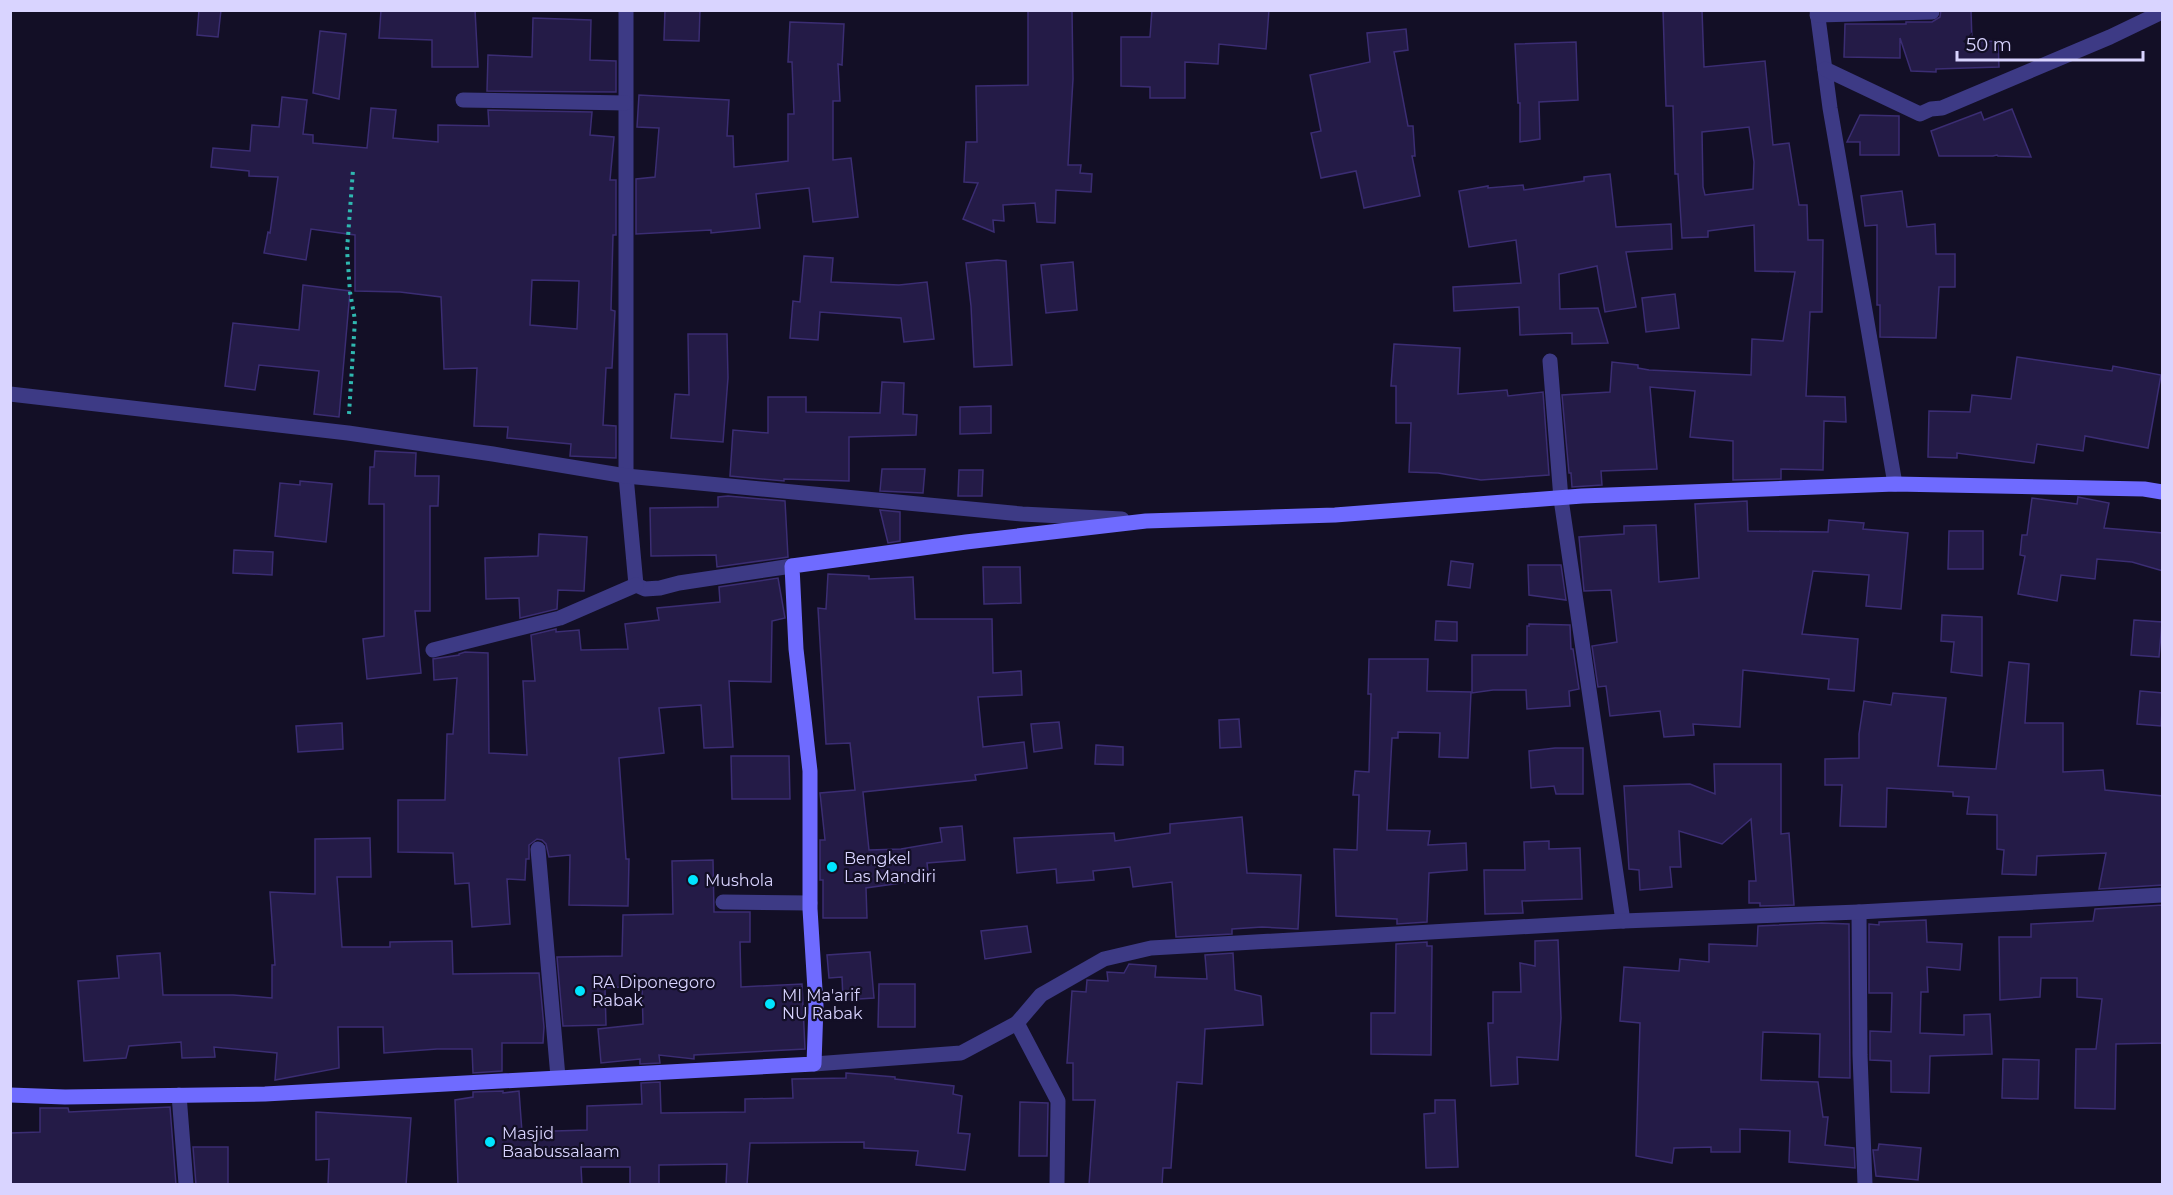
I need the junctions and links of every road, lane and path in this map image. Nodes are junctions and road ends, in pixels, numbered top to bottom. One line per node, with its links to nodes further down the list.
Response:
1 (626, 10): 7 (street)
2 (1932, 12): 4 (street)
3 (2163, 12): 5 (street)
4 (1817, 13): 5 (street)
5 (1825, 69): 13 (street)
6 (463, 100): 7 (street)
7 (625, 103): 12 (street)
8 (353, 170): 11 (path)
9 (1550, 361): 15 (street)
10 (10, 394): 11 (street)
11 (348, 433): 12 (street)
12 (626, 476): 16 (street); 18 (street)
13 (1895, 484): 14 (street); 15 (street)
14 (2163, 492)
15 (1561, 499): 16 (street); 25 (street)
16 (1146, 520): 17 (street)
17 (792, 566): 18 (street); 23 (street)
18 (636, 585): 19 (street)
19 (433, 650)
20 (538, 849): 28 (street)
21 (2163, 895): 24 (street)
22 (723, 902): 23 (street)
23 (810, 903): 27 (street)
24 (1859, 912): 25 (street); 33 (street)
25 (1623, 921): 26 (street)
26 (1017, 1023): 27 (street); 32 (street)
27 (814, 1064): 28 (street)
28 (558, 1077): 30 (street)
29 (10, 1095): 30 (street)
30 (179, 1095): 31 (street)
31 (186, 1185)
32 (1056, 1185)
33 (1866, 1185)

